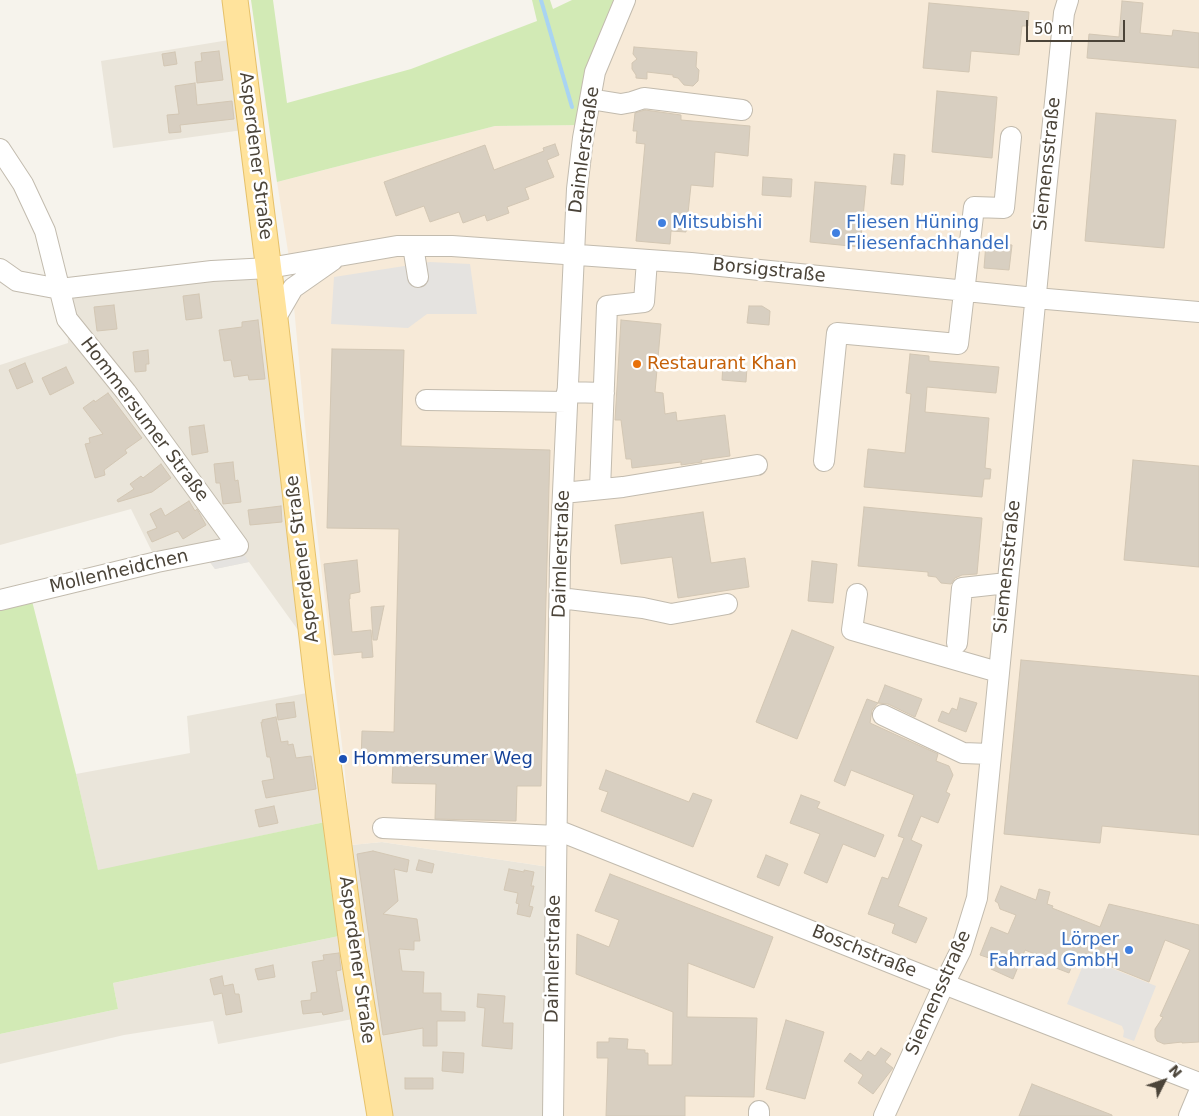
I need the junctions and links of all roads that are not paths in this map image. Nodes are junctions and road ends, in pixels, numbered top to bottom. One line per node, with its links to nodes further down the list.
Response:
1 (235, 0): 12 (main road, Asperdener Straße)
2 (624, 0): 4 (street, Daimlerstraße)
3 (1068, 0): 17 (street, Siemensstraße)
4 (590, 99): 5 (street); 9 (street, Daimlerstraße)
5 (742, 110)
6 (1011, 137): 16 (street)
7 (0, 149): 15 (street, Hommersumer Straße)
8 (414, 246): 9 (street, Borsigstraße); 10 (street, Borsigstraße); 14 (street)
9 (573, 255): 11 (street, Borsigstraße); 21 (street, Daimlerstraße)
10 (338, 256): 12 (street, Borsigstraße); 19 (street, Borsigstraße)
11 (647, 260): 16 (street, Borsigstraße); 20 (street)
12 (269, 268): 15 (street); 19 (main road, Asperdener Straße)
13 (0, 269): 15 (street)
14 (418, 277)
15 (60, 289): 27 (street, Hommersumer Straße)
16 (964, 291): 17 (street, Borsigstraße); 23 (street)
17 (1035, 298): 18 (street, Borsigstraße); 28 (street, Siemensstraße)
18 (1199, 312)
19 (275, 319): 42 (main road, Asperdener Straße)
20 (604, 393): 21 (street); 25 (street)
21 (567, 397): 22 (street); 26 (street, Daimlerstraße)
22 (426, 400)
23 (824, 461)
24 (757, 465): 25 (street)
25 (600, 489): 26 (street)
26 (563, 492): 30 (street, Daimlerstraße)
27 (238, 546): 31 (street, Mollenheidchen)
28 (1007, 584): 33 (street); 34 (street, Siemensstraße)
29 (858, 594): 34 (street)
30 (560, 598): 32 (street); 38 (street, Daimlerstraße)
31 (0, 600)
32 (726, 604)
33 (957, 642)
34 (998, 672): 36 (street, Siemensstraße)
35 (883, 714): 36 (street)
36 (990, 754): 39 (street, Siemensstraße)
37 (383, 828): 38 (street, Boschstraße)
38 (557, 833): 39 (street, Boschstraße); 43 (street, Daimlerstraße)
39 (944, 984): 40 (street, Boschstraße); 44 (street, Siemensstraße)
40 (1199, 1083)
41 (1199, 1092): 45 (street)
42 (380, 1116)
43 (553, 1116)
44 (884, 1116)
45 (1189, 1116)

